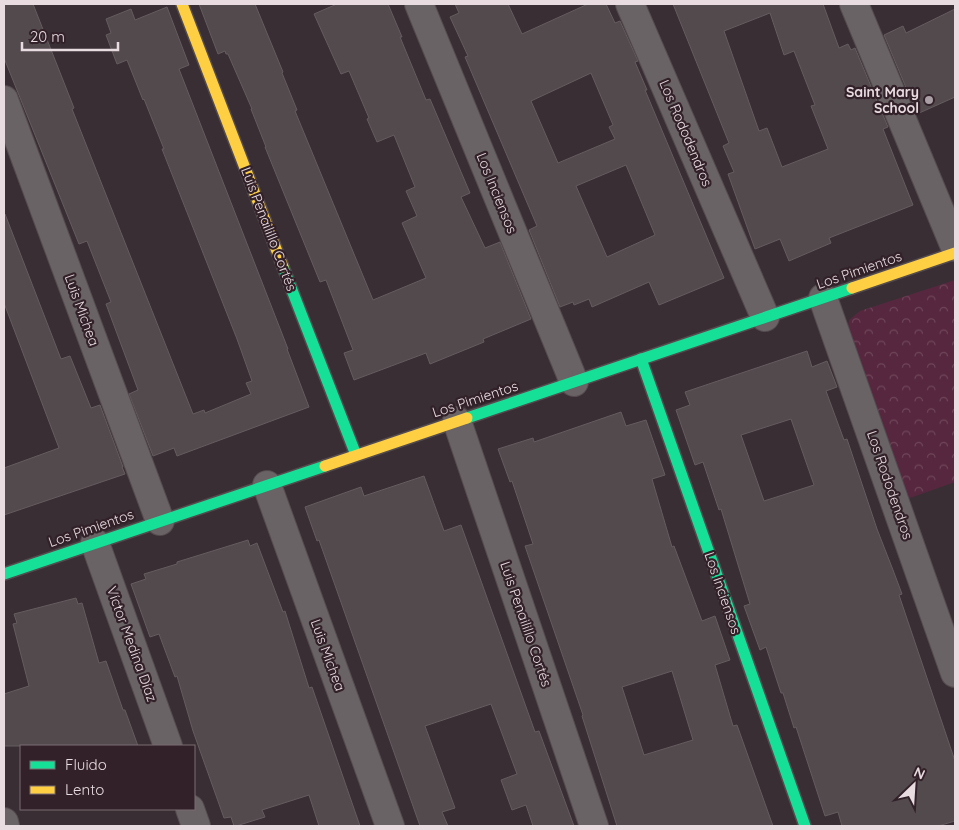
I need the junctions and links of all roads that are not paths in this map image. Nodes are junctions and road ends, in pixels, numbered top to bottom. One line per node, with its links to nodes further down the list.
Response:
1 (182, 4): 13 (street, Luis Penailillo Cortés)
2 (419, 4): 11 (street, Los Inciensos)
3 (630, 4): 9 (street, Los Rododendros)
4 (854, 4): 6 (street)
5 (4, 100): 15 (street, Luis Michea)
6 (955, 247)
7 (955, 253): 8 (street, Los Pimientos)
8 (823, 298): 9 (street, Los Pimientos); 18 (street, Los Rododendros)
9 (766, 317): 10 (street, Los Pimientos)
10 (641, 360): 11 (street, Los Pimientos); 26 (street, Los Inciensos)
11 (574, 382): 12 (street, Los Pimientos)
12 (457, 421): 13 (street, Los Pimientos); 25 (street, Luis Penailillo Cortés)
13 (356, 455): 14 (street, Los Pimientos)
14 (267, 485): 15 (street, Los Pimientos); 24 (street, Luis Michea)
15 (160, 521): 16 (street, Los Pimientos)
16 (95, 543): 17 (street, Los Pimientos); 19 (street, Víctor Medina Díaz)
17 (4, 574)
18 (955, 673)
19 (168, 745)
20 (190, 810): 23 (street)
21 (4, 822): 22 (street)
22 (5, 826)
23 (196, 826)
24 (390, 826)
25 (594, 826)
26 (805, 826)

